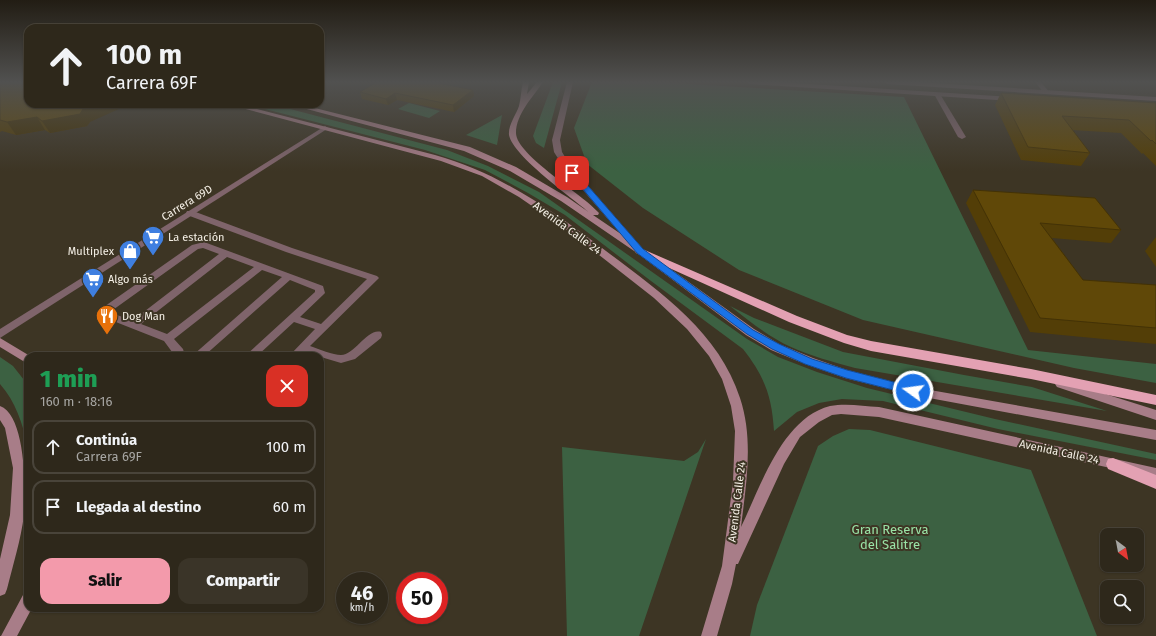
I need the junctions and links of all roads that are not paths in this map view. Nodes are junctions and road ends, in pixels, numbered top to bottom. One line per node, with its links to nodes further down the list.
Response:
1 (260, 112): 6 (main road, Avenida Calle 24)
2 (321, 112): 9 (main road, Avenida Calle 24)
3 (520, 112): 9 (main road)
4 (563, 112): 9 (street)
5 (947, 112): 7 (street)
6 (325, 128): 8 (street, Carrera 69D); 36 (main road, Avenida Calle 24)
7 (962, 137)
8 (190, 214): 15 (street); 16 (street, Carrera 69D)
9 (640, 251): 28 (highway); 32 (main road, Avenida Calle 24)
10 (226, 253): 11 (street); 14 (street); 14 (street)
11 (261, 266): 12 (street); 18 (street)
12 (289, 276): 13 (street); 22 (street)
13 (293, 318): 15 (street); 23 (street)
14 (133, 325): 18 (street)
15 (322, 328): 20 (street)
16 (0, 334)
17 (376, 334): 26 (street)
18 (168, 338): 21 (street)
19 (0, 342): 27 (main road)
20 (303, 348): 24 (street); 25 (street)
21 (179, 352)
22 (202, 352)
23 (255, 352)
24 (298, 352)
25 (317, 352)
26 (324, 354)
27 (24, 357)
28 (1031, 374): 29 (highway); 31 (main road)
29 (1156, 400)
30 (0, 411): 37 (main road)
31 (1156, 415)
32 (1156, 435)
33 (1114, 464): 34 (main road, Avenida Calle 24); 35 (highway); 36 (main road, Avenida Calle 24)
34 (1156, 473)
35 (1156, 482)
36 (728, 568): 40 (main road)
37 (0, 589)
38 (24, 608): 39 (main road)
39 (9, 636)
40 (709, 636)

